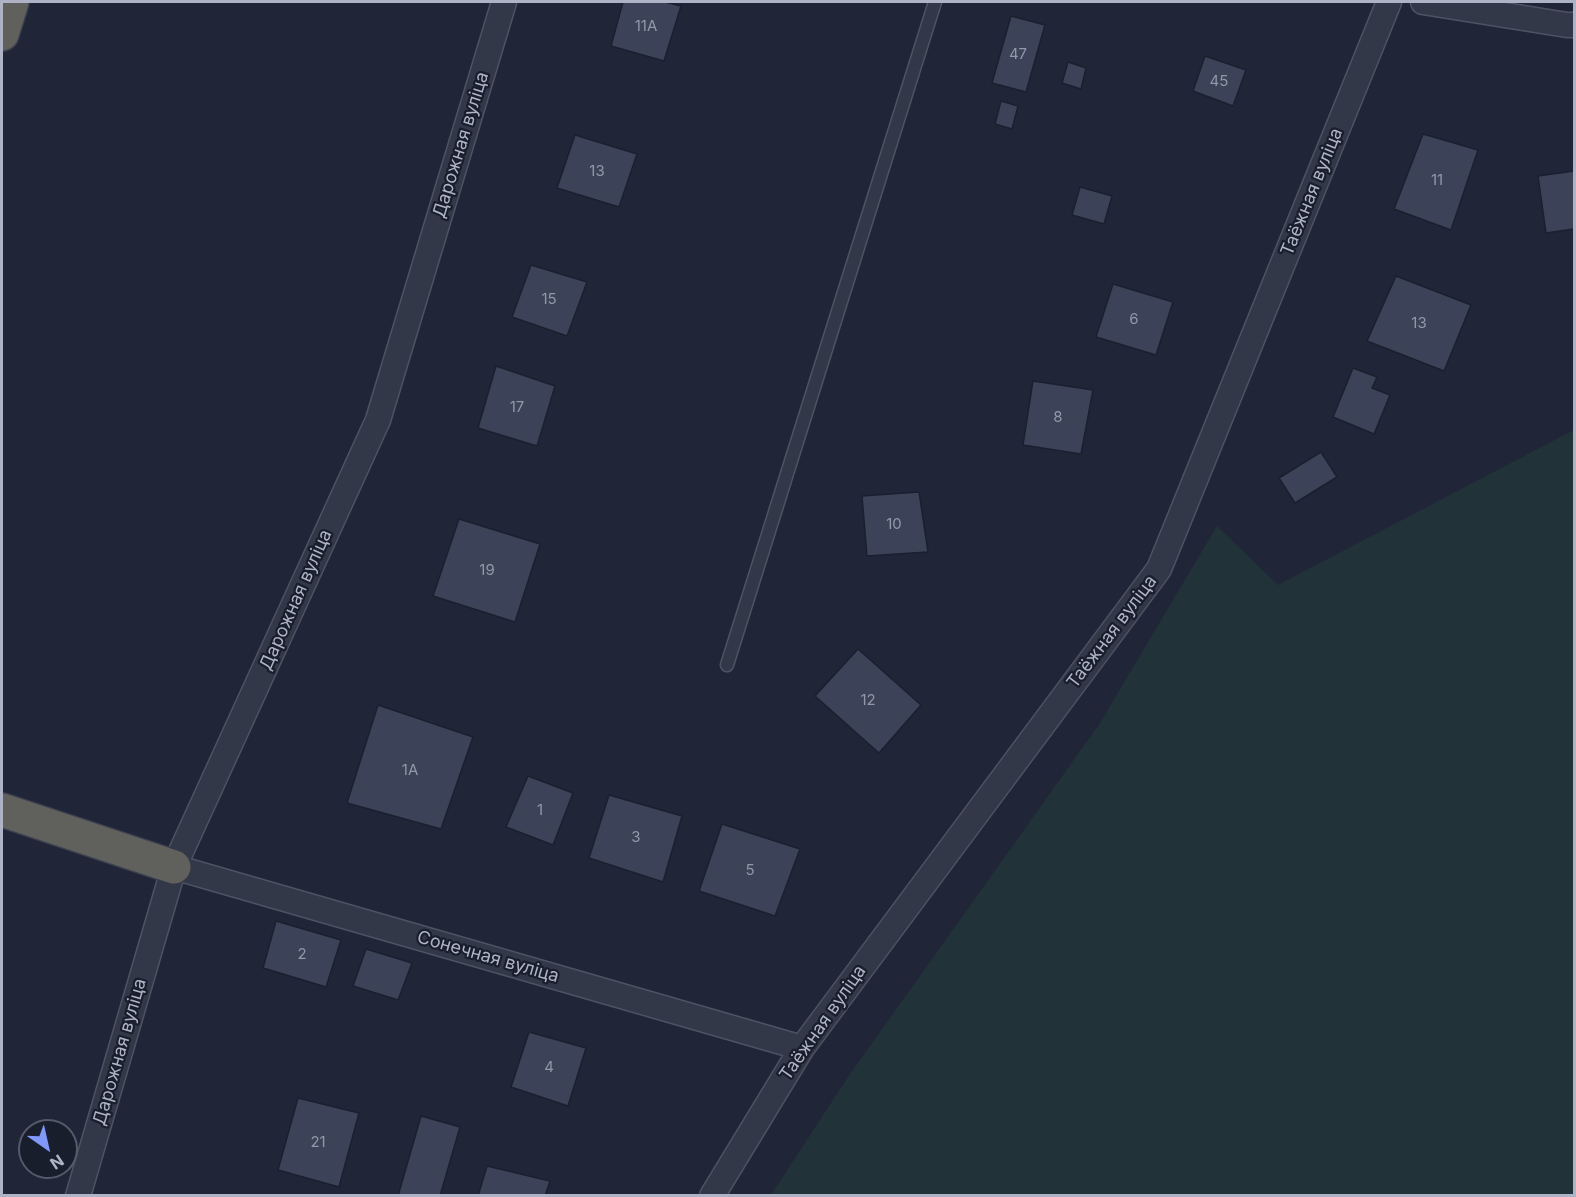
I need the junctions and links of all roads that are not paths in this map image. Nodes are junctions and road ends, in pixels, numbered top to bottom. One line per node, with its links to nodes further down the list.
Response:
1 (12, 2): 7 (highway)
2 (504, 2): 10 (street, Дарожная вуліца)
3 (935, 2): 8 (lane)
4 (1389, 2): 11 (street, Таёжная вуліца)
5 (1423, 2): 6 (street)
6 (1575, 25)
7 (2, 34)
8 (727, 665)
9 (2, 810): 10 (highway)
10 (174, 867): 11 (street, Сонечная вуліца); 12 (street, Дарожная вуліца)
11 (802, 1048): 13 (street, Таёжная вуліца)
12 (78, 1196)
13 (712, 1196)

